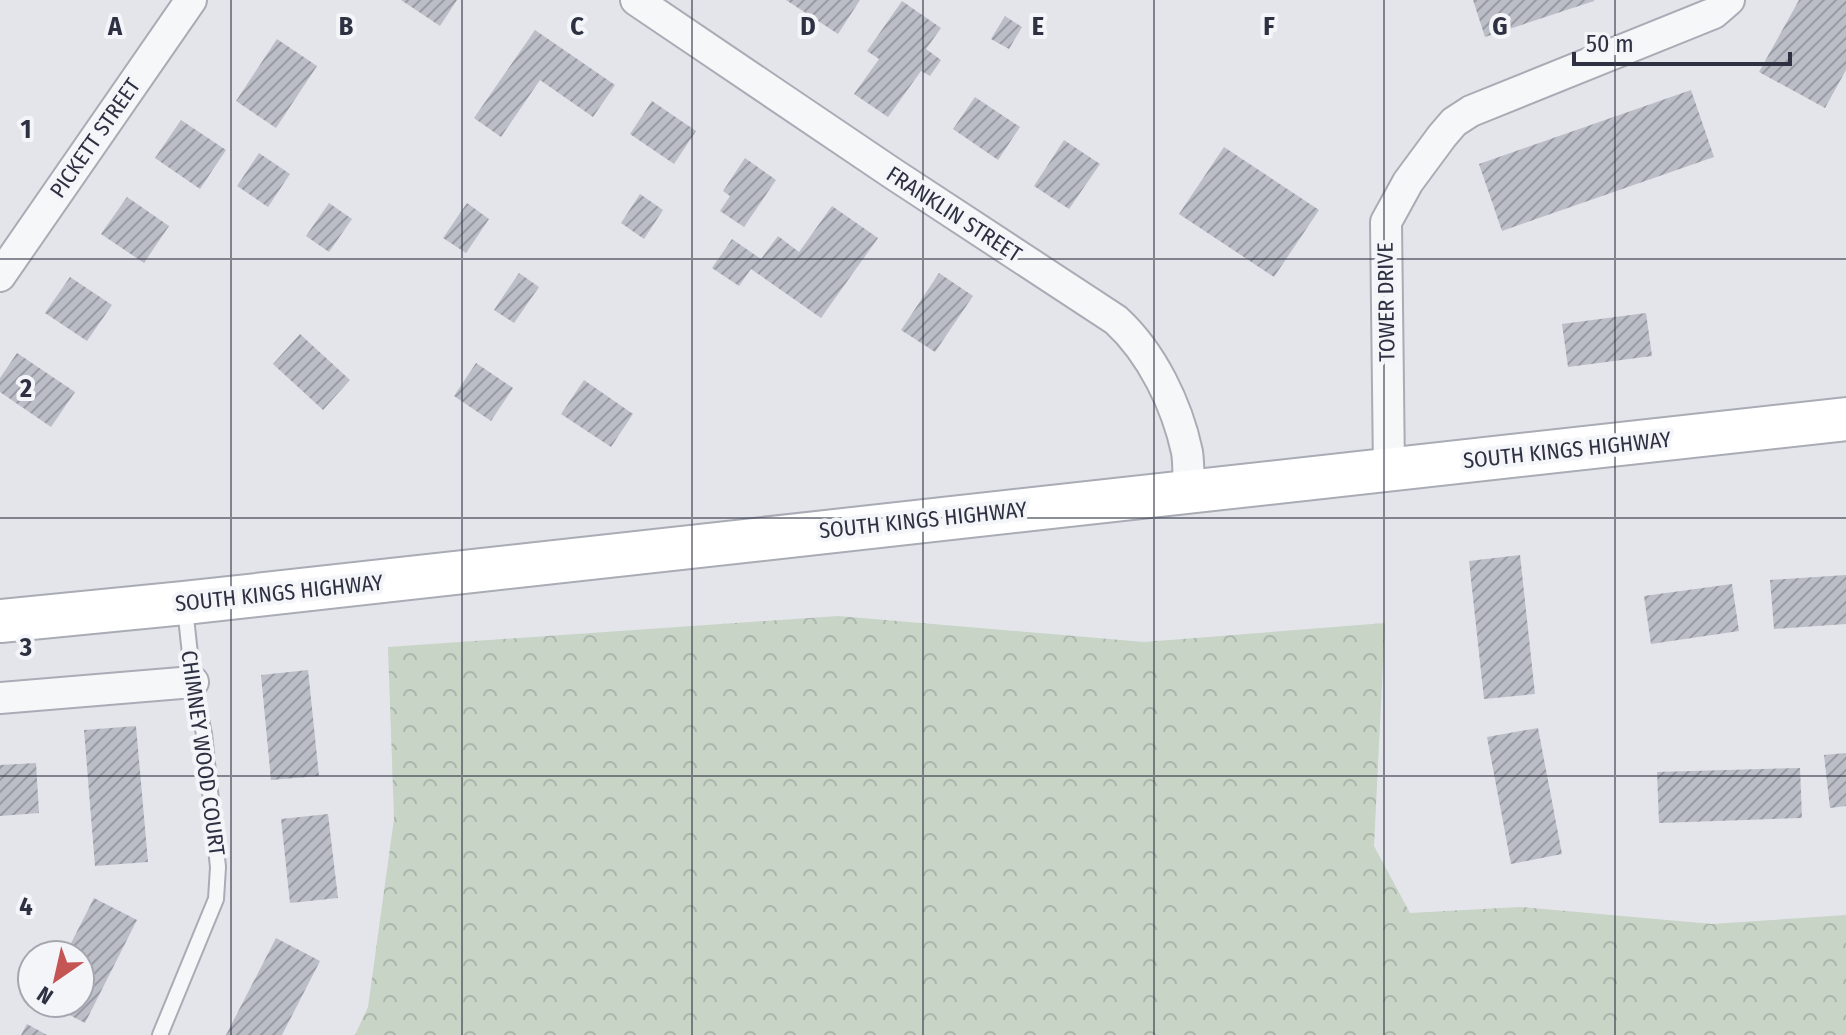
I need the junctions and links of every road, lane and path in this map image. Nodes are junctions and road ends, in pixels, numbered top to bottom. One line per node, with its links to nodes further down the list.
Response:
1 (191, 0): 4 (street, PICKETT STREET)
2 (636, 0): 7 (street, FRANKLIN STREET)
3 (1729, 0): 6 (street, TOWER DRIVE)
4 (0, 276)
5 (1846, 419): 6 (main road, SOUTH KINGS HIGHWAY)
6 (1389, 470): 7 (main road, SOUTH KINGS HIGHWAY)
7 (1189, 490): 8 (main road, SOUTH KINGS HIGHWAY)
8 (184, 603): 9 (main road, SOUTH KINGS HIGHWAY); 10 (lane, CHIMNEY WOOD COURT)
9 (0, 621)
10 (193, 682): 11 (street); 12 (lane, CHIMNEY WOOD COURT)
11 (0, 698)
12 (160, 1035)

